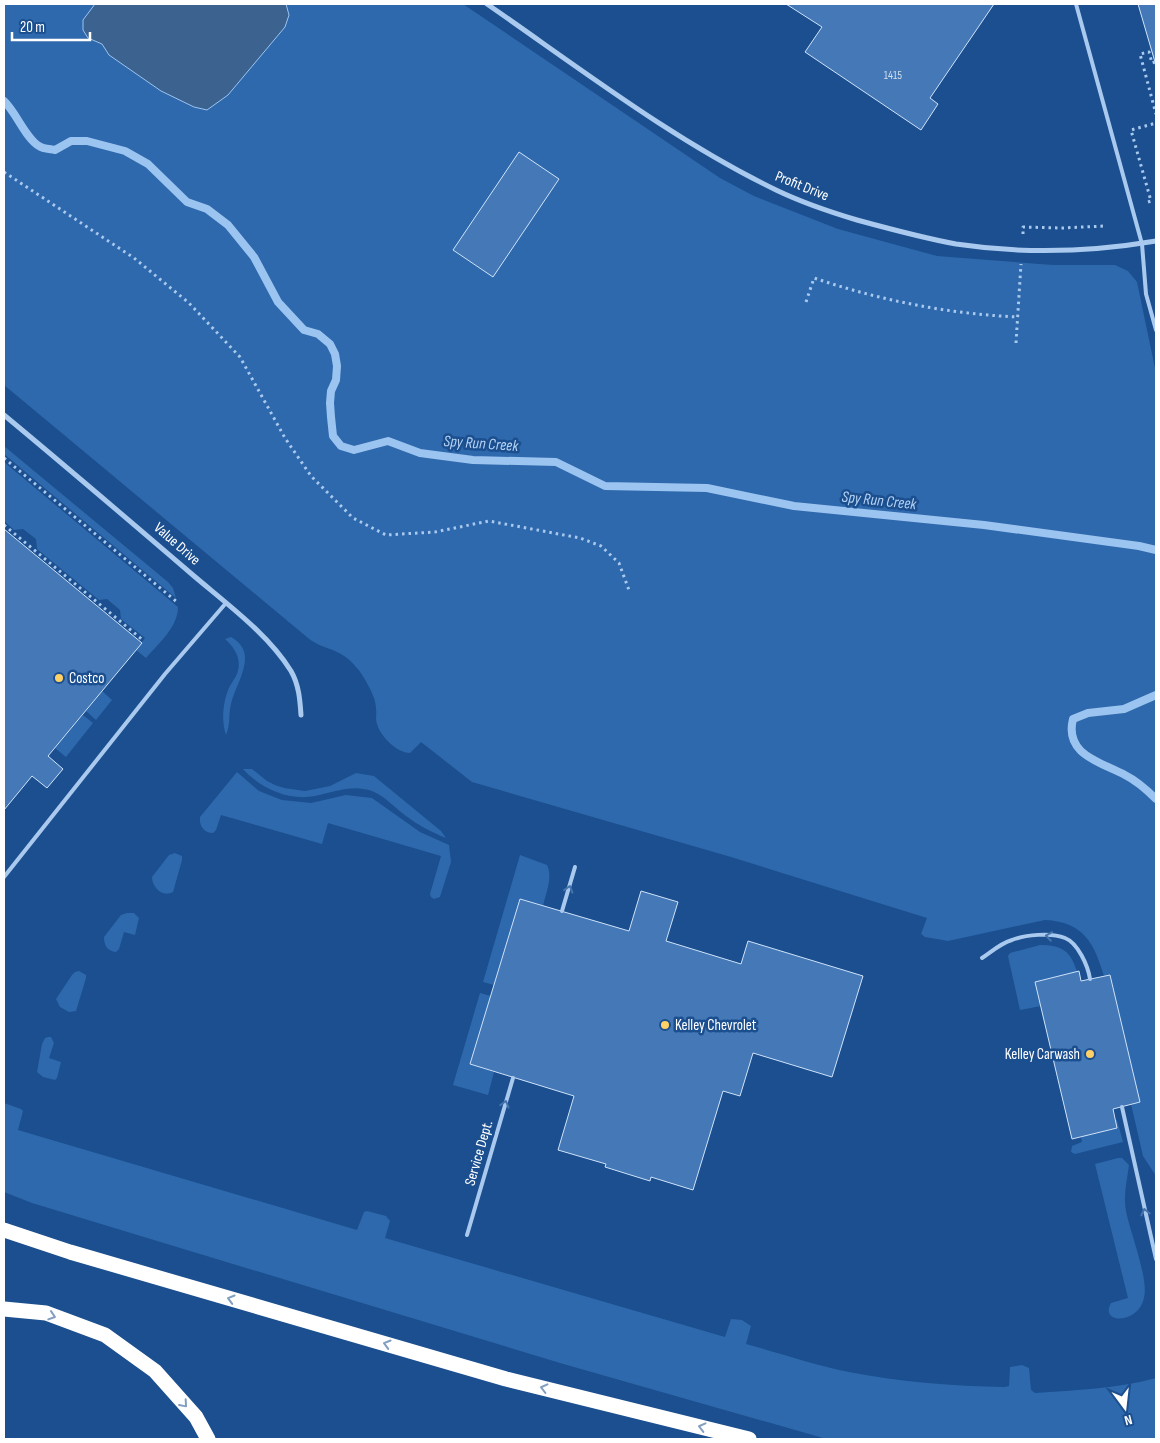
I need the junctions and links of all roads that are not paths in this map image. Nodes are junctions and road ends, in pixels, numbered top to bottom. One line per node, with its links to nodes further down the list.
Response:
1 (487, 4): 4 (street, Profit Drive)
2 (1076, 4): 4 (lane)
3 (1156, 241): 4 (street, Profit Drive)
4 (1142, 244): 5 (lane)
5 (1156, 330)
6 (4, 415): 7 (street, Value Drive)
7 (226, 603): 8 (street, Value Drive); 10 (lane)
8 (301, 715)
9 (576, 868): 11 (lane, one-way to 9)
10 (4, 877)
11 (562, 912)
12 (982, 958): 13 (lane, one-way to 12)
13 (1090, 979)
14 (513, 1078): 17 (lane, Service Dept., one-way to 14)
15 (1122, 1107): 18 (lane, one-way to 15)
16 (4, 1230): 21 (highway, one-way to 16)
17 (467, 1235)
18 (1156, 1259)
19 (4, 1309): 20 (highway, one-way to 20)
20 (208, 1439)
21 (749, 1439)

